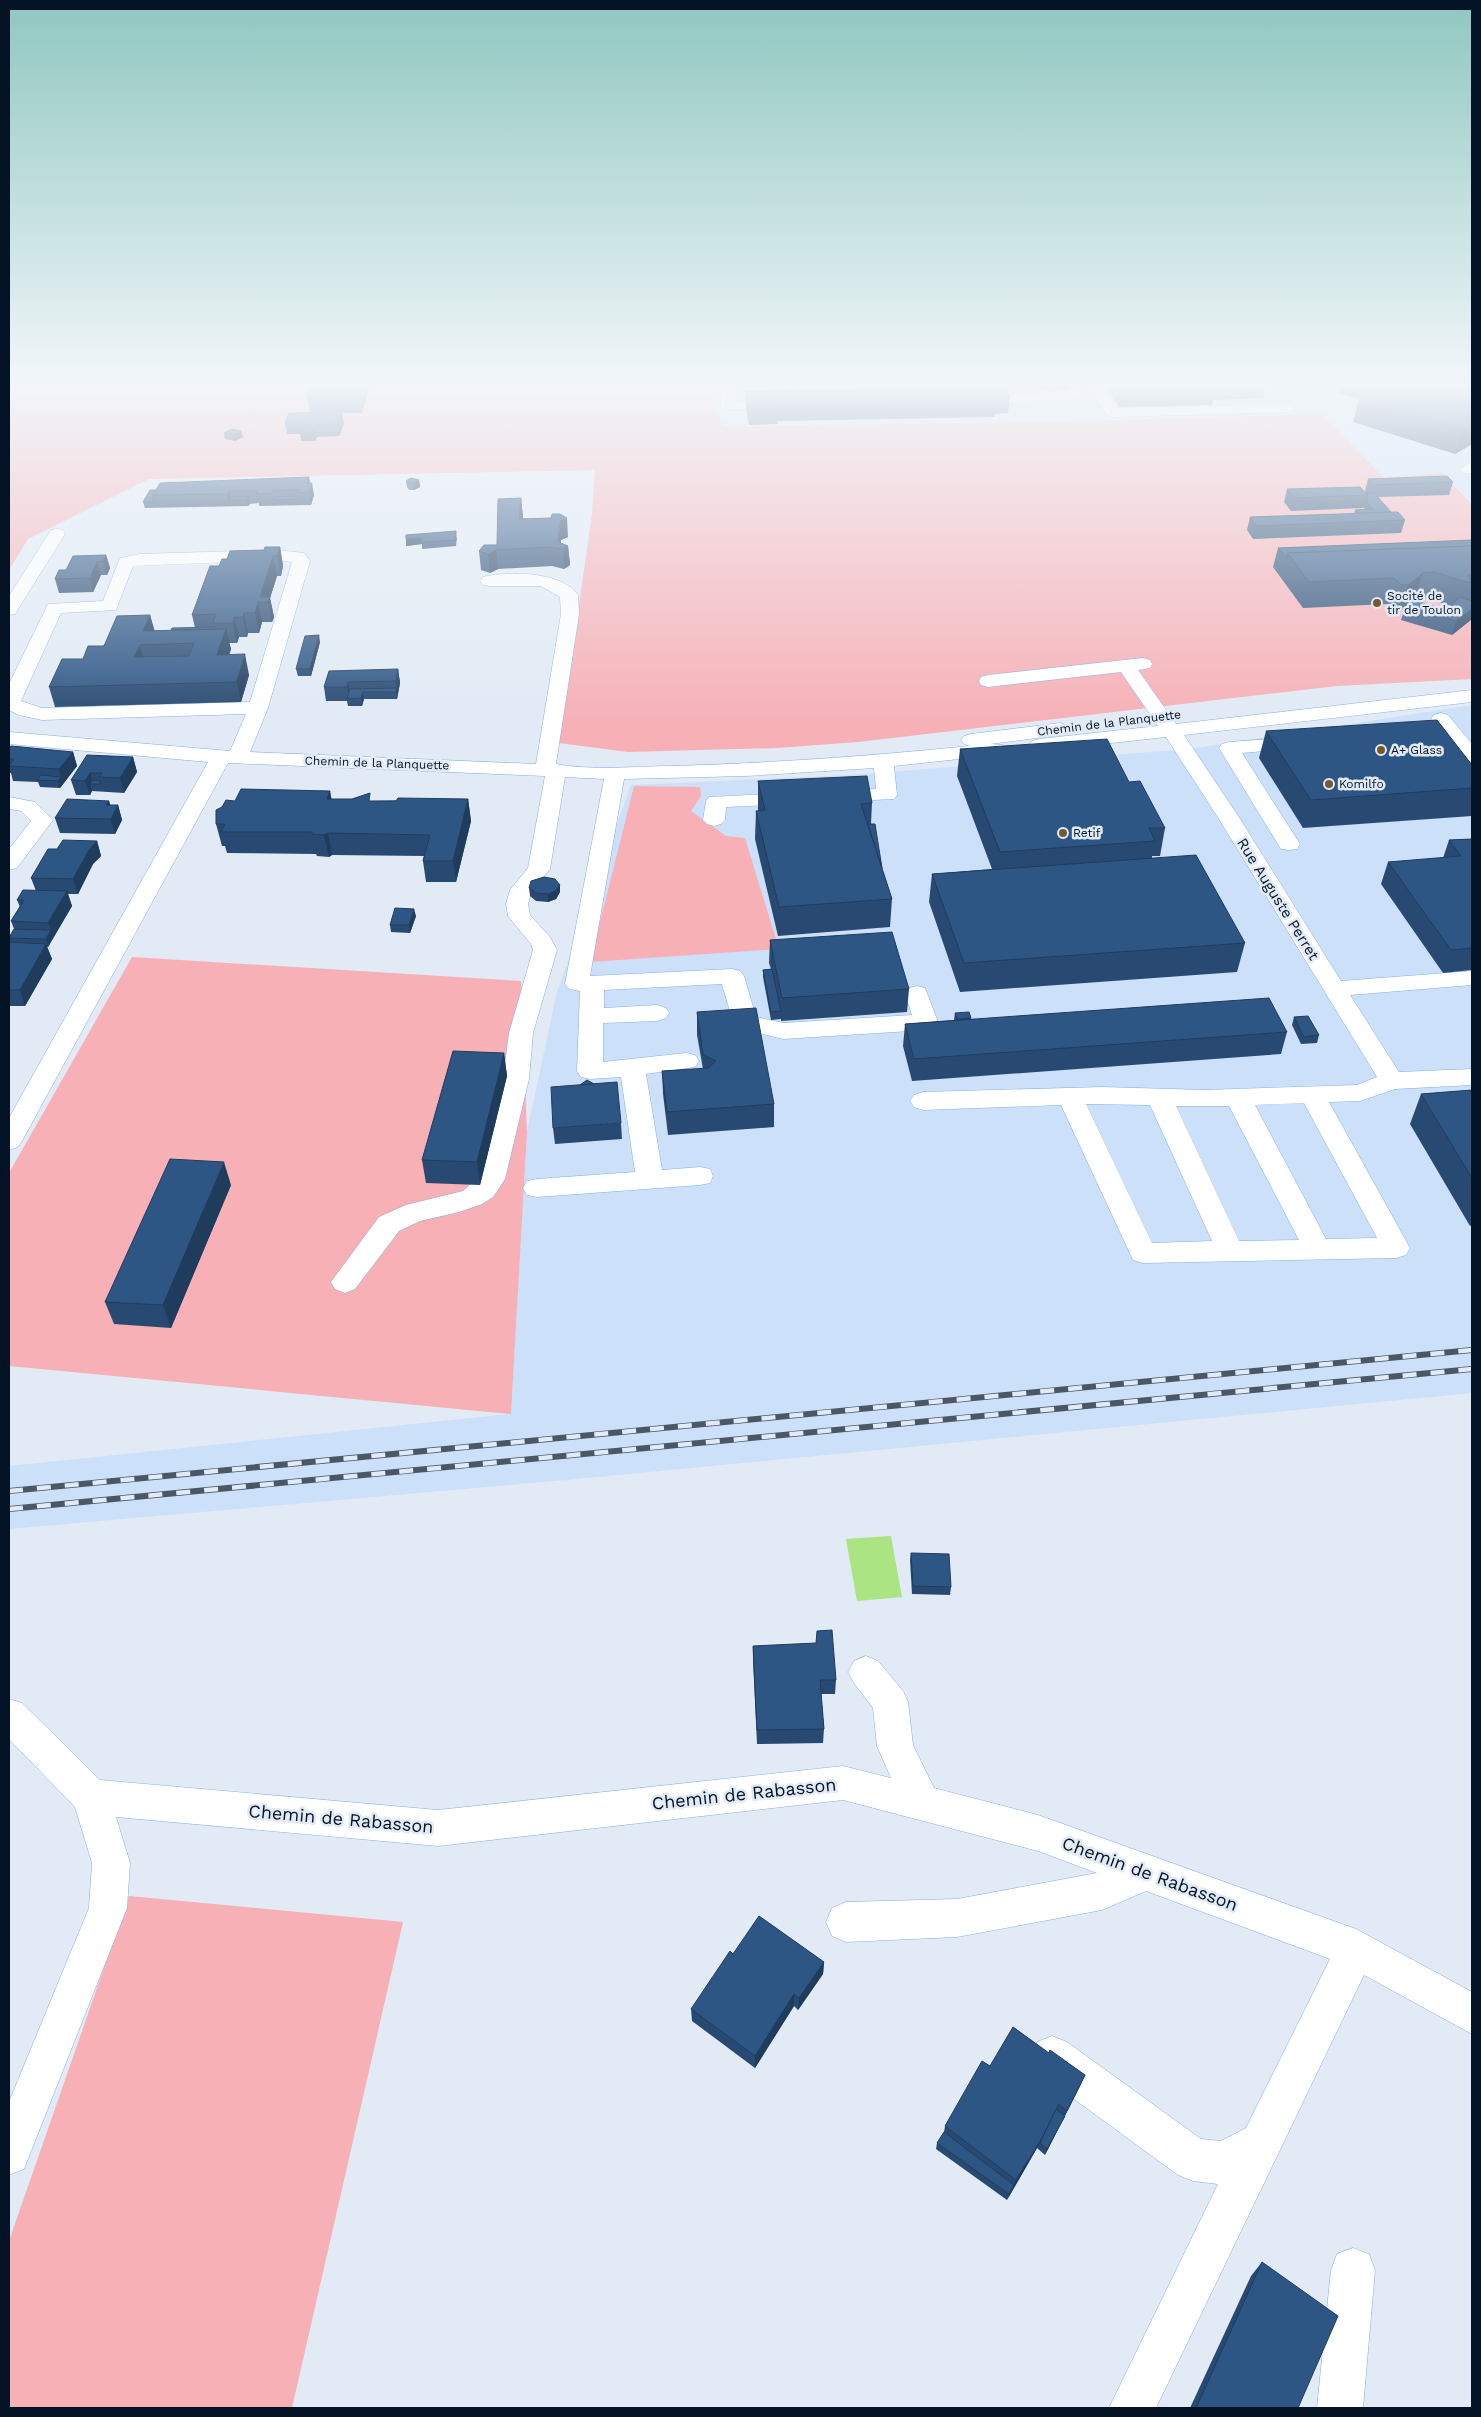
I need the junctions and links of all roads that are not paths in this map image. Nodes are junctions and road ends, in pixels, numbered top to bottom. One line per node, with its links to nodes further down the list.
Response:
1 (57, 534): 3 (street)
2 (489, 581): 17 (street)
3 (9, 610)
4 (988, 681): 9 (street, Rue Auguste Perret)
5 (1472, 692): 9 (street, Chemin de la Planquette)
6 (1472, 696): 7 (street, Chemin de la Planquette)
7 (1425, 701): 9 (street, Chemin de la Planquette); 10 (street)
8 (258, 708): 8 (street); 15 (street)
9 (1169, 724): 16 (street, Chemin de la Planquette); 18 (street, Chemin de la Planquette); 26 (street, Rue Auguste Perret)
10 (1452, 732): 11 (street); 14 (street)
11 (1394, 736)
12 (9, 738): 15 (street, Chemin de la Planquette)
13 (1317, 742): 22 (street)
14 (1472, 756)
15 (229, 757): 17 (street, Chemin de la Planquette); 39 (street)
16 (883, 761): 18 (street, Chemin de la Planquette); 21 (street)
17 (550, 770): 19 (street, Chemin de la Planquette); 45 (street)
18 (746, 770): 19 (street, Chemin de la Planquette)
19 (615, 773): 25 (street)
20 (9, 803): 23 (street)
21 (714, 820)
22 (1289, 844)
23 (9, 863)
24 (1472, 978): 26 (street)
25 (592, 983): 27 (street); 29 (street)
26 (1333, 989): 33 (street, Rue Auguste Perret)
27 (917, 993)
28 (657, 1013): 29 (street)
29 (591, 1016): 31 (street)
30 (686, 1062): 31 (street)
31 (632, 1068): 41 (street)
32 (1472, 1077): 33 (street)
33 (1392, 1081): 34 (street)
34 (1312, 1094): 36 (street); 43 (street)
35 (1070, 1096): 37 (street); 38 (street); 44 (street)
36 (1237, 1096): 37 (street); 43 (street)
37 (1158, 1097): 44 (street)
38 (924, 1101)
39 (9, 1141)
40 (700, 1176): 41 (street)
41 (650, 1181): 42 (street)
42 (537, 1188)
43 (1318, 1250): 44 (street)
44 (1230, 1251)
45 (345, 1282)
46 (866, 1672): 49 (street)
47 (9, 1715): 48 (street)
48 (91, 1798): 49 (street, Chemin de Rabasson); 56 (street)
49 (922, 1802): 50 (street, Chemin de Rabasson)
50 (1145, 1872): 51 (street); 52 (street, Chemin de Rabasson)
51 (846, 1922)
52 (1356, 1949): 53 (street, Chemin de Rabasson); 55 (street)
53 (1472, 2014)
54 (1035, 2044): 55 (street)
55 (1262, 2143): 58 (street)
56 (9, 2154)
57 (1353, 2270): 59 (street)
58 (1132, 2408)
59 (1340, 2408)

